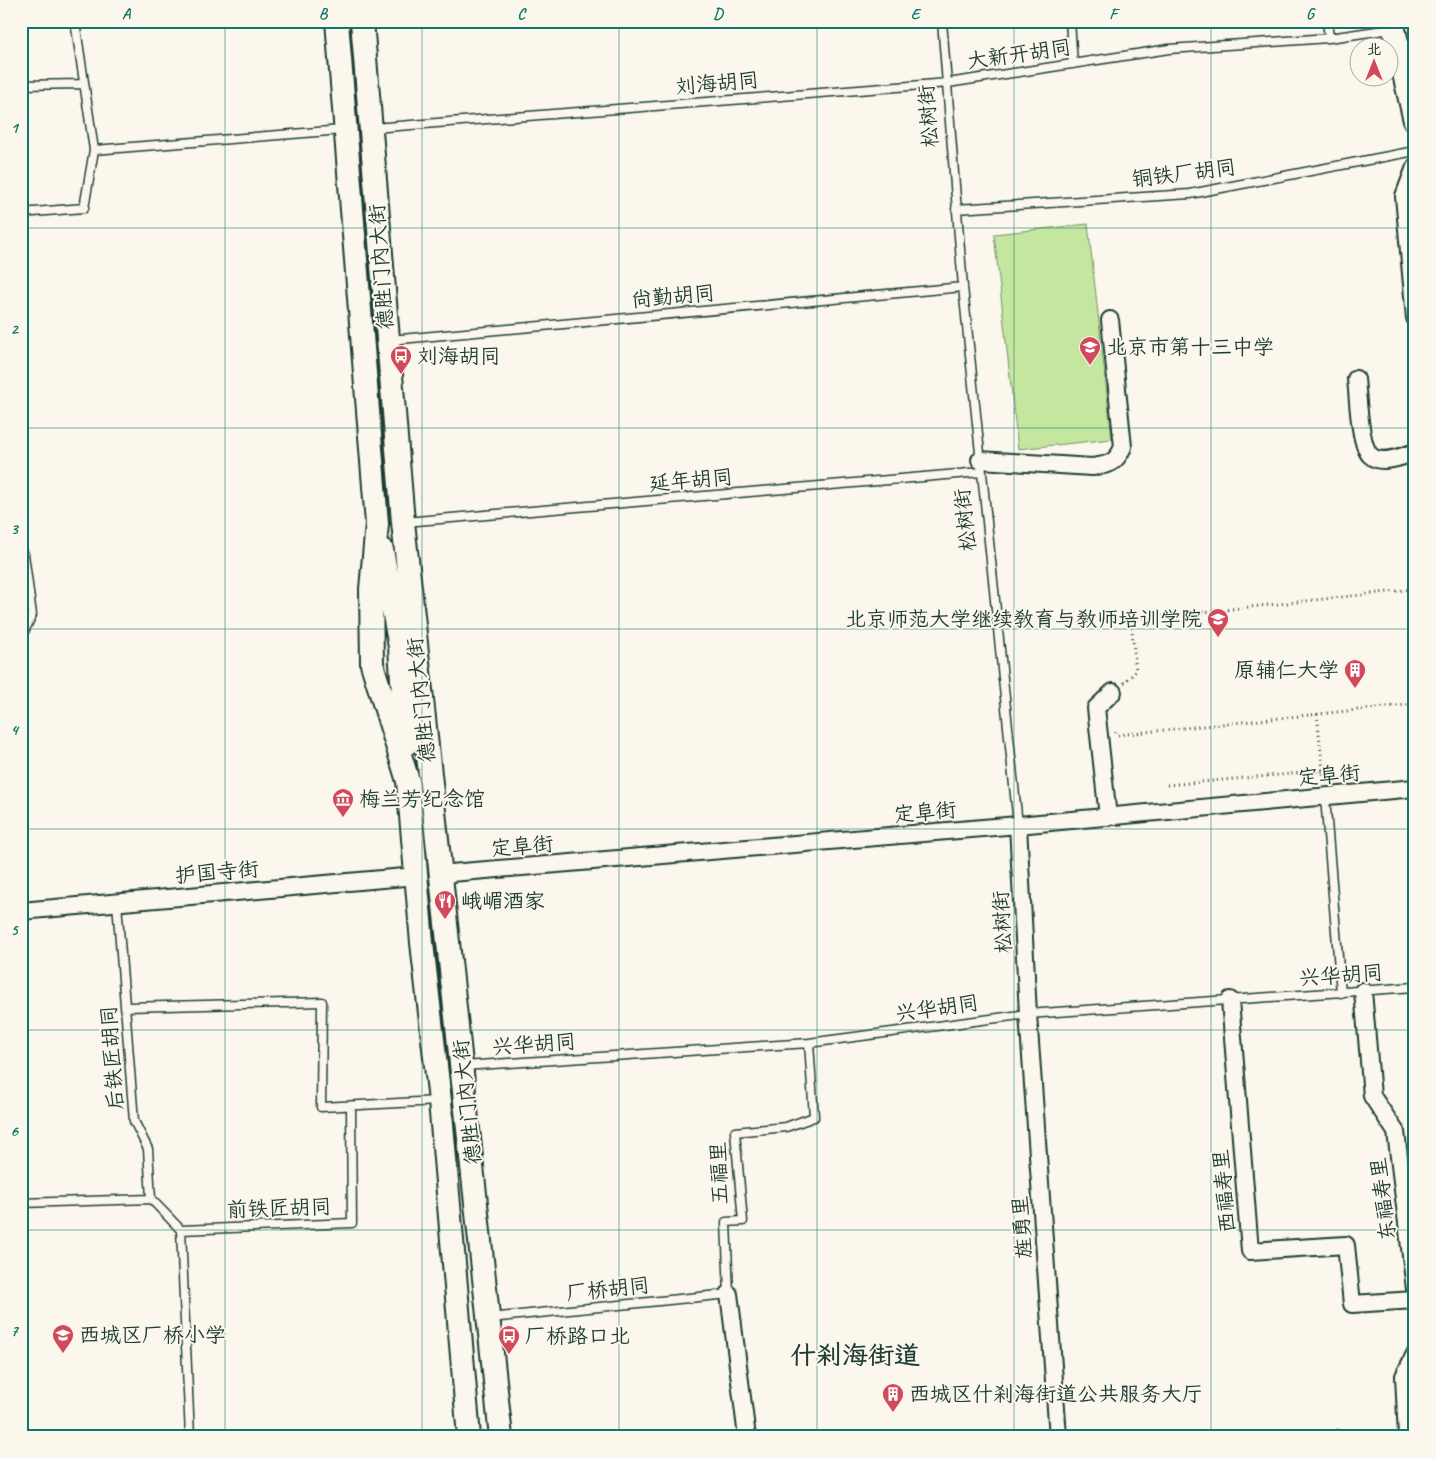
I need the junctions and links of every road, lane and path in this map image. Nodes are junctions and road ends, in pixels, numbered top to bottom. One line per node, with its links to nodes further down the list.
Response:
1 (75, 21): 11 (lane)
2 (337, 21): 14 (main road, 德胜门内大街)
3 (362, 21): 15 (main road, 德胜门内大街)
4 (942, 21): 10 (lane, 松树街)
5 (1070, 21): 9 (lane)
6 (1327, 21): 8 (lane)
7 (1392, 25): 8 (lane, 大新开胡同); 13 (main road)
8 (1329, 38): 9 (lane, 大新开胡同)
9 (1073, 64): 10 (lane, 大新开胡同)
10 (948, 83): 15 (lane, 刘海胡同); 19 (lane, 松树街)
11 (84, 84): 12 (lane); 16 (lane)
12 (21, 85)
13 (1415, 121)
14 (346, 129): 15 (main road); 16 (lane); 37 (main road, 德胜门内大街)
15 (370, 129): 24 (main road, 德胜门内大街)
16 (94, 150): 20 (lane)
17 (1415, 151): 19 (lane, 铜铁厂胡同)
18 (1415, 167): 22 (street)
19 (956, 209): 21 (lane, 松树街)
20 (21, 213)
21 (963, 287): 24 (lane, 尚勤胡同); 27 (lane, 松树街)
22 (1415, 318)
23 (1110, 320): 27 (street)
24 (387, 340): 28 (main road, 德胜门内大街)
25 (1356, 379): 26 (street)
26 (1415, 452)
27 (981, 466): 28 (lane, 延年胡同); 42 (lane, 松树街)
28 (403, 522): 37 (main road, 德胜门内大街)
29 (21, 551): 31 (lane)
30 (1415, 589): 32 (path)
31 (21, 638)
32 (1113, 692): 41 (street)
33 (1415, 704): 34 (path)
34 (1317, 714): 35 (path); 36 (path)
35 (1116, 726)
36 (1323, 771): 38 (path); 40 (path)
37 (419, 781): 43 (main road, 德胜门内大街); 44 (main road, 德胜门内大街)
38 (1167, 785)
39 (1415, 788): 40 (street, 定阜街)
40 (1325, 797): 41 (street, 定阜街); 51 (lane)
41 (1108, 817): 42 (street, 定阜街)
42 (1018, 826): 43 (street, 定阜街); 54 (street, 松树街)
43 (439, 874): 44 (main road); 47 (main road, 德胜门内大街)
44 (416, 876): 45 (street, 护国寺街); 48 (main road, 德胜门内大街)
45 (117, 903): 46 (street, 护国寺街); 53 (lane, 后铁匠胡同)
46 (21, 912)
47 (448, 941): 48 (main road); 56 (main road, 德胜门内大街)
48 (422, 943): 57 (main road, 德胜门内大街)
49 (1415, 987): 50 (lane, 兴华胡同)
50 (1363, 991): 51 (lane, 兴华胡同); 62 (street, 东福寿里)
51 (1341, 993): 52 (lane, 兴华胡同)
52 (1230, 1000): 54 (lane, 兴华胡同); 64 (street, 西福寿里)
53 (127, 1007): 58 (lane); 59 (lane, 后铁匠胡同)
54 (1028, 1014): 55 (lane, 兴华胡同); 72 (street, 旌勇里)
55 (809, 1043): 56 (lane, 兴华胡同); 63 (lane, 五福里)
56 (463, 1066): 65 (main road, 德胜门内大街)
57 (440, 1101): 58 (lane); 69 (main road, 德胜门内大街)
58 (351, 1106): 61 (lane, 前铁匠胡同)
59 (151, 1199): 60 (lane); 61 (lane)
60 (21, 1203)
61 (180, 1230): 68 (lane)
62 (1415, 1289)
63 (729, 1294): 65 (lane, 厂桥胡同); 71 (street, 五福里)
64 (1415, 1300)
65 (490, 1318): 70 (main road, 德胜门内大街)
66 (1415, 1354): 74 (street)
67 (1337, 1429): 73 (path)
68 (190, 1437)
69 (470, 1437)
70 (501, 1437)
71 (747, 1437)
72 (1058, 1437)
73 (1338, 1437)
74 (1407, 1437)

